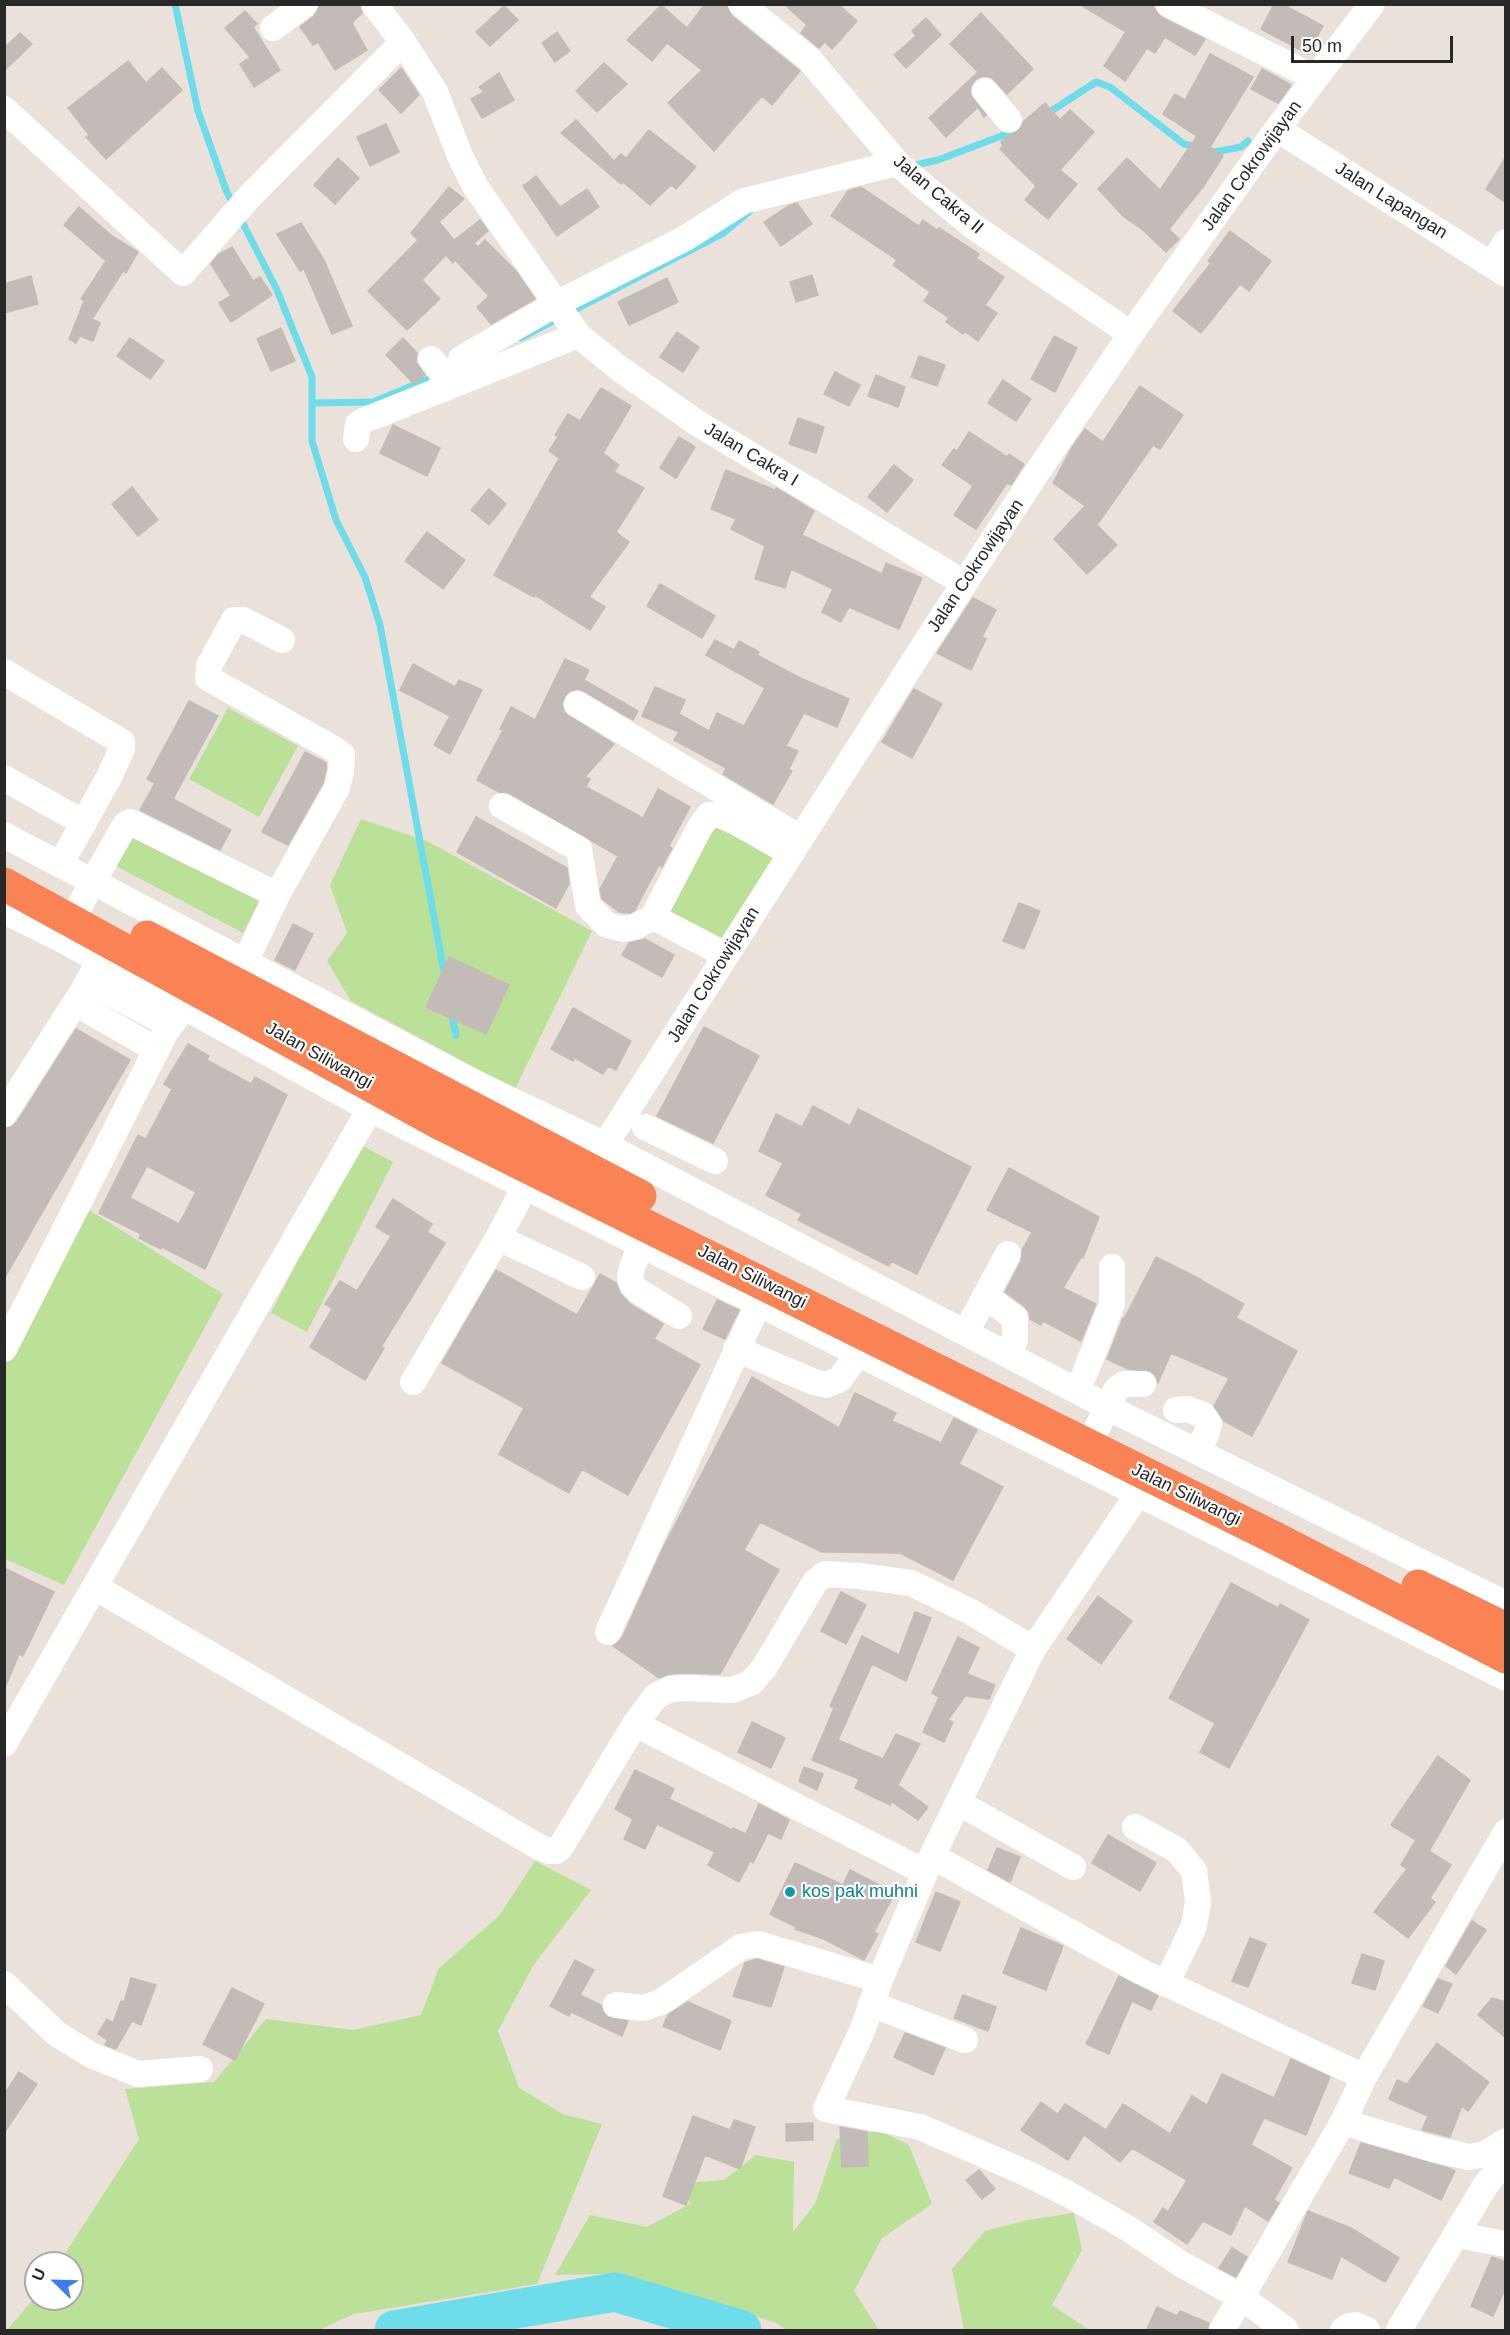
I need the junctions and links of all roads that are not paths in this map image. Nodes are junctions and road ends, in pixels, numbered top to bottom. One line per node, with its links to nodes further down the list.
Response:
1 (305, 4): 6 (street)
2 (374, 4): 7 (street, Jalan Cakra I)
3 (741, 4): 13 (street, Jalan Cakra II)
4 (1168, 4): 8 (street)
5 (1372, 4): 8 (street, Jalan Cokrowijayan)
6 (273, 28)
7 (403, 42): 10 (street); 16 (street, Jalan Cakra I)
8 (1315, 78): 12 (street, Jalan Cokrowijayan)
9 (985, 91): 11 (street)
10 (4, 109)
11 (1009, 120)
12 (1277, 129): 15 (street, Jalan Lapangan); 17 (street, Jalan Cokrowijayan)
13 (900, 166): 16 (street); 17 (street, Jalan Cakra II)
14 (1506, 242): 15 (street)
15 (1499, 269)
16 (566, 319): 18 (street); 18 (street); 20 (street, Jalan Cakra I)
17 (1131, 334): 20 (street, Jalan Cokrowijayan)
18 (453, 372): 19 (street)
19 (356, 439)
20 (964, 583): 28 (street, Jalan Cokrowijayan)
21 (282, 640): 33 (street)
22 (4, 672): 26 (street)
23 (577, 704): 28 (street)
24 (4, 778): 26 (street)
25 (502, 806): 35 (street)
26 (84, 823): 30 (street)
27 (4, 835): 30 (street)
28 (795, 845): 35 (street); 36 (street, Jalan Cokrowijayan)
29 (4, 861): 32 (highway, Jalan Siliwangi)
30 (60, 865): 32 (street)
31 (4, 884): 37 (highway, Jalan Siliwangi)
32 (87, 892): 33 (street); 38 (highway, Jalan Siliwangi)
33 (277, 895): 38 (street)
34 (4, 912): 37 (street)
35 (653, 917): 36 (street)
36 (726, 956): 46 (street, Jalan Cokrowijayan)
37 (99, 961): 39 (street); 40 (highway, Jalan Siliwangi); 40 (street)
38 (240, 972): 46 (street); 67 (highway, Jalan Siliwangi)
39 (75, 1003): 41 (street); 43 (street)
40 (184, 1007): 41 (street); 42 (street); 49 (highway, Jalan Siliwangi)
41 (157, 1050): 59 (street)
42 (370, 1109): 49 (street); 72 (street)
43 (4, 1114)
44 (645, 1126): 45 (street)
45 (675, 1141): 47 (street); 48 (street)
46 (605, 1146): 48 (street)
47 (715, 1161)
48 (656, 1172): 58 (street)
49 (530, 1178): 50 (street); 51 (street); 55 (highway, Jalan Siliwangi)
50 (498, 1238): 54 (street); 63 (street)
51 (640, 1245): 55 (street); 57 (street)
52 (1008, 1254): 56 (street)
53 (1112, 1267): 65 (street)
54 (582, 1277)
55 (762, 1294): 60 (street); 61 (street); 70 (highway, Jalan Siliwangi)
56 (985, 1296): 58 (street); 62 (street)
57 (679, 1316)
58 (966, 1332): 62 (street)
59 (4, 1349)
60 (736, 1349): 61 (street); 76 (street)
61 (855, 1352): 69 (street)
62 (1007, 1354): 65 (street)
63 (412, 1382)
64 (1143, 1384): 67 (street)
65 (1076, 1390): 67 (street)
66 (1176, 1410): 68 (street)
67 (1102, 1416): 68 (street); 70 (highway, Jalan Siliwangi)
68 (1197, 1450): 73 (street)
69 (1138, 1494): 71 (street); 77 (street)
70 (1277, 1528): 71 (highway, Jalan Siliwangi); 75 (highway, Jalan Siliwangi)
71 (1304, 1564): 74 (highway, Jalan Siliwangi)
72 (95, 1587): 80 (street); 81 (street)
73 (1506, 1604)
74 (1426, 1627): 78 (highway, Jalan Siliwangi); 79 (street)
75 (1506, 1629)
76 (608, 1632)
77 (1033, 1649): 80 (street); 82 (street)
78 (1506, 1656)
79 (1506, 1678)
80 (635, 1724): 85 (street)
81 (4, 1744)
82 (959, 1803): 85 (street); 86 (street)
83 (1134, 1827): 89 (street)
84 (1506, 1832): 94 (street)
85 (928, 1864): 87 (street); 89 (street)
86 (1073, 1867)
87 (880, 1980): 90 (street); 91 (street)
88 (4, 1984): 93 (street)
89 (1166, 1984): 94 (street)
90 (871, 2004): 92 (street); 100 (street)
91 (616, 2005)
92 (964, 2040)
93 (200, 2070)
94 (1364, 2077): 95 (street)
95 (1343, 2122): 96 (street); 100 (street)
96 (1506, 2141)
97 (1506, 2158): 98 (street)
98 (1457, 2235): 99 (street); 105 (street)
99 (1506, 2244)
100 (1240, 2297): 101 (street); 102 (street)
101 (1222, 2331)
102 (1286, 2331)
103 (1343, 2331): 104 (street)
104 (1367, 2331)
105 (1400, 2331)

